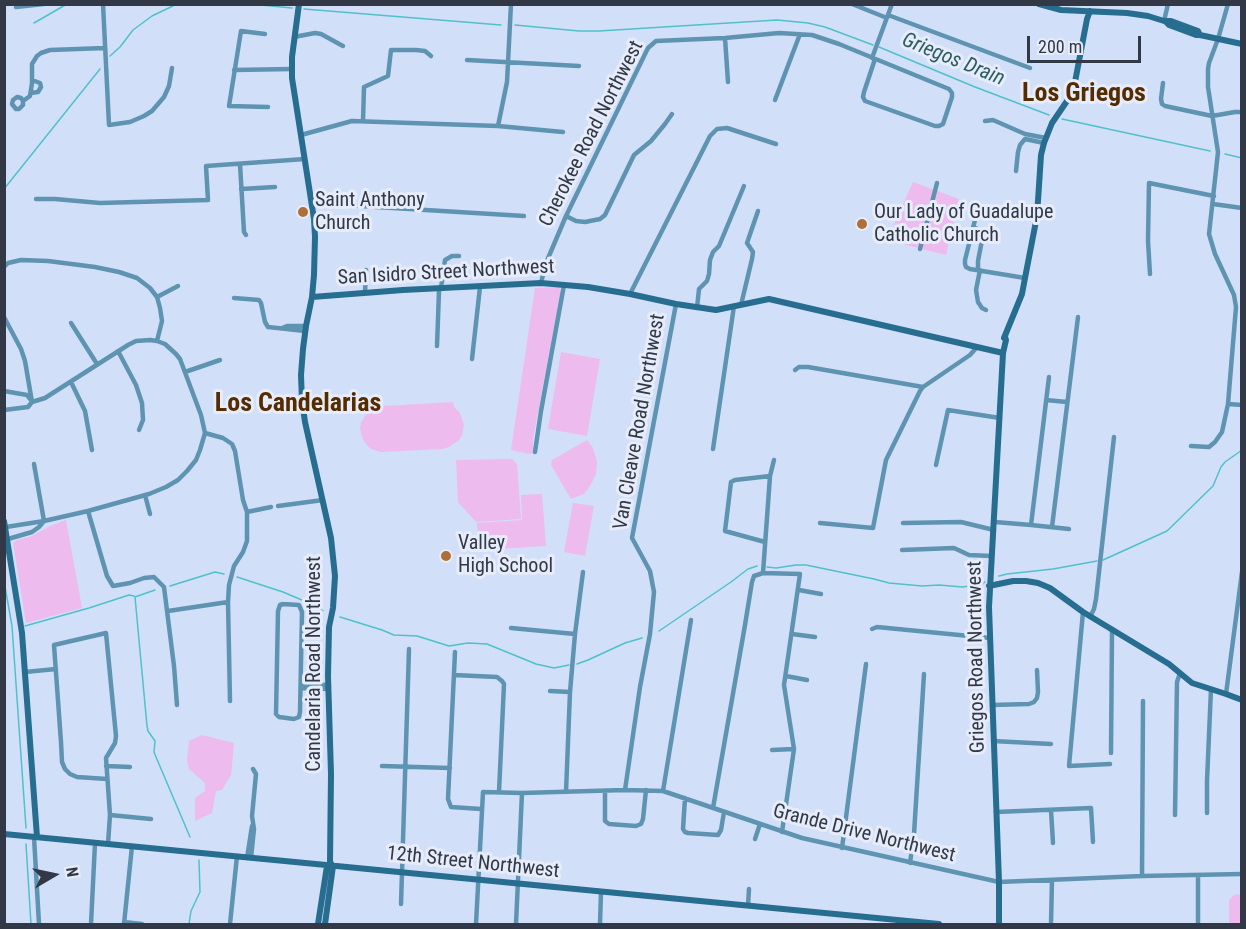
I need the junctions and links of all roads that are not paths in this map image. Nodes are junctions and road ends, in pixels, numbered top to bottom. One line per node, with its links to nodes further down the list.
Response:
1 (44, 4): 11 (street)
2 (103, 4): 23 (street)
3 (299, 4): 18 (main road, Candelaria Road Northwest)
4 (511, 4): 27 (street)
5 (852, 4): 12 (street)
6 (892, 4): 14 (street)
7 (1039, 4): 13 (main road)
8 (1094, 4): 13 (street, Griegos Road Northwest)
9 (1168, 4): 15 (street)
10 (1228, 4): 20 (street)
11 (16, 7)
12 (863, 7): 14 (street)
13 (1090, 12): 15 (main road); 48 (main road, Griegos Road Northwest)
14 (887, 17): 25 (street); 30 (street)
15 (1164, 21): 20 (main road)
16 (266, 34): 32 (street)
17 (800, 34): 19 (street, Cherokee Road Northwest); 25 (street, Cherokee Road Northwest); 37 (street)
18 (294, 37): 22 (street); 31 (main road, Candelaria Road Northwest)
19 (725, 38): 34 (street); 64 (street, Cherokee Road Northwest)
20 (1218, 39): 21 (main road); 42 (street)
21 (1242, 44)
22 (343, 46)
23 (105, 48): 29 (street); 33 (street)
24 (431, 56): 43 (street)
25 (874, 58): 25 (street, Cherokee Road Northwest)
26 (467, 60): 27 (street)
27 (508, 62): 28 (street); 45 (street)
28 (579, 66)
29 (172, 68)
30 (1030, 68)
31 (292, 69): 32 (street); 47 (main road, Candelaria Road Northwest)
32 (234, 70): 39 (street)
33 (32, 80): 36 (street); 36 (street)
34 (728, 82)
35 (1162, 83): 42 (street)
36 (31, 93): 38 (street)
37 (775, 100)
38 (23, 101)
39 (268, 107)
40 (1242, 112): 42 (street)
41 (672, 114): 64 (street)
42 (1212, 116): 57 (street)
43 (363, 121): 45 (street); 47 (street)
44 (985, 121): 48 (street)
45 (498, 126): 46 (street)
46 (563, 132)
47 (301, 135): 50 (main road, Candelaria Road Northwest)
48 (1045, 140): 52 (street); 74 (main road, Griegos Road Northwest)
49 (776, 144): 81 (street)
50 (304, 159): 51 (street); 59 (main road, Candelaria Road Northwest)
51 (240, 164): 56 (street); 58 (street)
52 (1016, 171)
53 (937, 183): 68 (street)
54 (744, 186): 89 (street)
55 (275, 187): 56 (street)
56 (241, 189): 67 (street)
57 (1214, 196): 60 (street); 73 (street)
58 (36, 199)
59 (311, 203): 63 (street); 85 (main road, Candelaria Road Northwest)
60 (1213, 204): 61 (street); 83 (street)
61 (1242, 208)
62 (758, 211): 88 (street)
63 (524, 216)
64 (566, 216): 75 (street, Cherokee Road Northwest)
65 (976, 216): 66 (street)
66 (973, 227): 72 (street); 72 (street)
67 (246, 235)
68 (920, 249)
69 (459, 256): 79 (street)
70 (6, 265): 84 (street)
71 (366, 270): 80 (street)
72 (979, 270): 74 (street); 90 (street)
73 (1150, 274)
74 (1025, 278): 99 (main road, Griegos Road Northwest)
75 (541, 283): 76 (main road, San Isidro Street Northwest); 78 (main road, San Isidro Street Northwest)
76 (564, 285): 81 (main road, San Isidro Street Northwest); 122 (street)
77 (178, 286): 84 (street)
78 (480, 287): 79 (main road, San Isidro Street Northwest); 100 (street)
79 (441, 288): 80 (main road, San Isidro Street Northwest); 96 (street)
80 (365, 293): 85 (main road, San Isidro Street Northwest)
81 (630, 294): 87 (main road, San Isidro Street Northwest)
82 (1242, 294): 83 (street)
83 (1234, 295): 112 (street)
84 (157, 297): 95 (street)
85 (312, 297): 94 (main road, Candelaria Road Northwest)
86 (234, 298): 94 (street)
87 (676, 304): 89 (main road, San Isidro Street Northwest); 200 (street, Van Cleave Road Northwest)
88 (738, 306): 89 (main road, San Isidro Street Northwest); 97 (main road, San Isidro Street Northwest); 120 (street)
89 (697, 308)
90 (986, 310)
91 (4, 317): 110 (street)
92 (1078, 317): 111 (street)
93 (71, 323): 102 (street)
94 (305, 329): 128 (main road, Candelaria Road Northwest)
95 (158, 341): 98 (street); 104 (street)
96 (437, 346)
97 (977, 347): 99 (main road, San Isidro Street Northwest); 107 (street)
98 (118, 351): 102 (street); 116 (street)
99 (1002, 352): 115 (main road, Griegos Road Northwest)
100 (472, 359)
101 (220, 360): 104 (street)
102 (97, 364): 106 (street)
103 (795, 370): 107 (street)
104 (185, 372): 117 (street)
105 (1049, 377): 109 (street)
106 (71, 382): 110 (street); 121 (street)
107 (923, 387): 138 (street)
108 (4, 391): 110 (street)
109 (1046, 400): 111 (street); 139 (street)
110 (32, 402): 114 (street)
111 (1067, 402): 140 (street)
112 (1228, 404): 113 (street); 119 (street)
113 (1242, 405)
114 (4, 410)
115 (1000, 418): 125 (street); 135 (main road, Griegos Road Northwest)
116 (139, 430)
117 (205, 434): 127 (street); 132 (street)
118 (1114, 437): 156 (street)
119 (1191, 446)
120 (713, 449)
121 (92, 450)
122 (536, 452)
123 (774, 460): 126 (street)
124 (34, 464): 134 (street)
125 (936, 465)
126 (770, 476): 144 (street); 144 (street)
127 (144, 495): 131 (street); 133 (street)
128 (323, 500): 129 (street); 177 (main road, Candelaria Road Northwest)
129 (278, 506)
130 (272, 507): 132 (street)
131 (88, 511): 134 (street); 154 (street)
132 (247, 512): 153 (street)
133 (150, 514)
134 (44, 520): 137 (street); 143 (street)
135 (995, 522): 139 (street); 142 (main road, Griegos Road Northwest)
136 (903, 523): 142 (street)
137 (5, 524): 143 (main road)
138 (820, 524)
139 (1031, 525): 140 (street)
140 (1052, 527): 141 (street)
141 (1069, 529)
142 (994, 530): 146 (main road, Griegos Road Northwest)
143 (8, 539): 170 (main road)
144 (765, 542): 149 (street)
145 (902, 550): 146 (street)
146 (992, 556): 150 (main road, Griegos Road Northwest)
147 (583, 572): 161 (street)
148 (1242, 572): 181 (street)
149 (764, 573): 151 (street); 208 (street)
150 (990, 586): 155 (main road); 164 (main road, Griegos Road Northwest)
151 (799, 590): 152 (street); 162 (street)
152 (821, 594)
153 (228, 602): 154 (street); 183 (street)
154 (168, 610): 185 (street)
155 (1083, 612): 156 (main road); 192 (street)
156 (1090, 617): 160 (main road)
157 (691, 620): 203 (street)
158 (511, 628): 161 (street)
159 (872, 629): 164 (street)
160 (1112, 630): 171 (main road); 191 (street)
161 (575, 634): 180 (street)
162 (792, 634): 163 (street); 174 (street)
163 (815, 637)
164 (990, 638): 186 (main road, Griegos Road Northwest)
165 (409, 649): 196 (street)
166 (455, 652): 173 (street)
167 (866, 664): 227 (street)
168 (56, 669): 170 (street); 193 (street); 199 (street)
169 (1037, 670): 186 (street)
170 (25, 672): 220 (main road)
171 (1180, 673): 178 (main road); 215 (street)
172 (924, 674): 230 (street)
173 (454, 675): 197 (street); 204 (street)
174 (786, 676): 175 (street); 189 (street)
175 (807, 680)
176 (301, 686): 176 (street); 177 (street)
177 (328, 687): 231 (main road, Candelaria Road Northwest)
178 (1211, 689): 181 (main road); 213 (street)
179 (550, 691): 180 (street)
180 (570, 692): 205 (street)
181 (1226, 694): 182 (main road)
182 (1242, 700)
183 (230, 701)
184 (1143, 701): 235 (street)
185 (177, 705)
186 (992, 705): 187 (main road, Griegos Road Northwest)
187 (993, 741): 188 (street); 212 (main road, Griegos Road Northwest)
188 (1051, 744)
189 (794, 749): 190 (street); 218 (street)
190 (772, 750)
191 (1111, 753)
192 (1110, 764)
193 (106, 766): 195 (street); 199 (street)
194 (382, 766): 196 (street)
195 (130, 767)
196 (405, 767): 197 (street); 232 (street)
197 (450, 768): 209 (street)
198 (253, 769): 229 (street)
199 (107, 778): 214 (street)
200 (625, 790): 201 (street, Grande Drive Northwest); 202 (street, Grande Drive Northwest)
201 (646, 790): 202 (street); 203 (street, Grande Drive Northwest)
202 (605, 791): 205 (street, Grande Drive Northwest)
203 (663, 791): 207 (street, Grande Drive Northwest)
204 (499, 792): 206 (street, Grande Drive Northwest); 209 (street, Grande Drive Northwest)
205 (566, 792): 206 (street, Grande Drive Northwest)
206 (522, 793): 239 (street)
207 (686, 798): 208 (street, Grande Drive Northwest); 211 (street)
208 (713, 808): 211 (street, Grande Drive Northwest)
209 (481, 809): 236 (street)
210 (1052, 810): 212 (street); 222 (street); 224 (street)
211 (724, 812): 217 (street, Grande Drive Northwest)
212 (996, 812): 238 (main road, Griegos Road Northwest)
213 (1207, 813)
214 (110, 815): 216 (street); 225 (street)
215 (1175, 815)
216 (151, 819)
217 (760, 824): 218 (street, Grande Drive Northwest); 221 (street)
218 (782, 832): 227 (street, Grande Drive Northwest)
219 (4, 834): 220 (main road, 12th Street Northwest)
220 (35, 837): 223 (main road, 12th Street Northwest); 246 (street)
221 (755, 839)
222 (1093, 842)
223 (95, 843): 225 (main road, 12th Street Northwest); 247 (street)
224 (1053, 843)
225 (108, 844): 226 (main road, 12th Street Northwest)
226 (132, 846): 228 (main road, 12th Street Northwest); 245 (street)
227 (842, 848): 230 (street, Grande Drive Northwest)
228 (237, 856): 229 (main road, 12th Street Northwest); 249 (street)
229 (249, 858): 231 (main road, 12th Street Northwest)
230 (910, 862): 238 (street, Grande Drive Northwest)
231 (330, 865): 232 (main road, 12th Street Northwest); 250 (main road, Candelaria Road Northwest); 251 (main road, Candelaria Road Northwest)
232 (402, 872): 236 (main road, 12th Street Northwest); 242 (street)
233 (1242, 874): 234 (street, Grande Drive Northwest)
234 (1198, 875): 235 (street, Grande Drive Northwest); 258 (street)
235 (1142, 876): 237 (street, Grande Drive Northwest)
236 (478, 880): 239 (main road, 12th Street Northwest); 252 (street)
237 (1052, 880): 238 (street, Grande Drive Northwest); 257 (street)
238 (999, 882): 256 (main road, Griegos Road Northwest)
239 (517, 884): 241 (main road, 12th Street Northwest); 253 (street)
240 (749, 889): 243 (street)
241 (602, 892): 243 (main road, 12th Street Northwest); 254 (street)
242 (401, 904)
243 (748, 906): 244 (main road, 12th Street Northwest)
244 (882, 922): 255 (main road, 12th Street Northwest)
245 (124, 923): 248 (street)
246 (39, 924)
247 (90, 924)
248 (142, 924)
249 (230, 924)
250 (318, 924)
251 (325, 924)
252 (476, 924)
253 (516, 924)
254 (600, 924)
255 (939, 924)
256 (999, 924)
257 (1051, 924)
258 (1198, 924)

